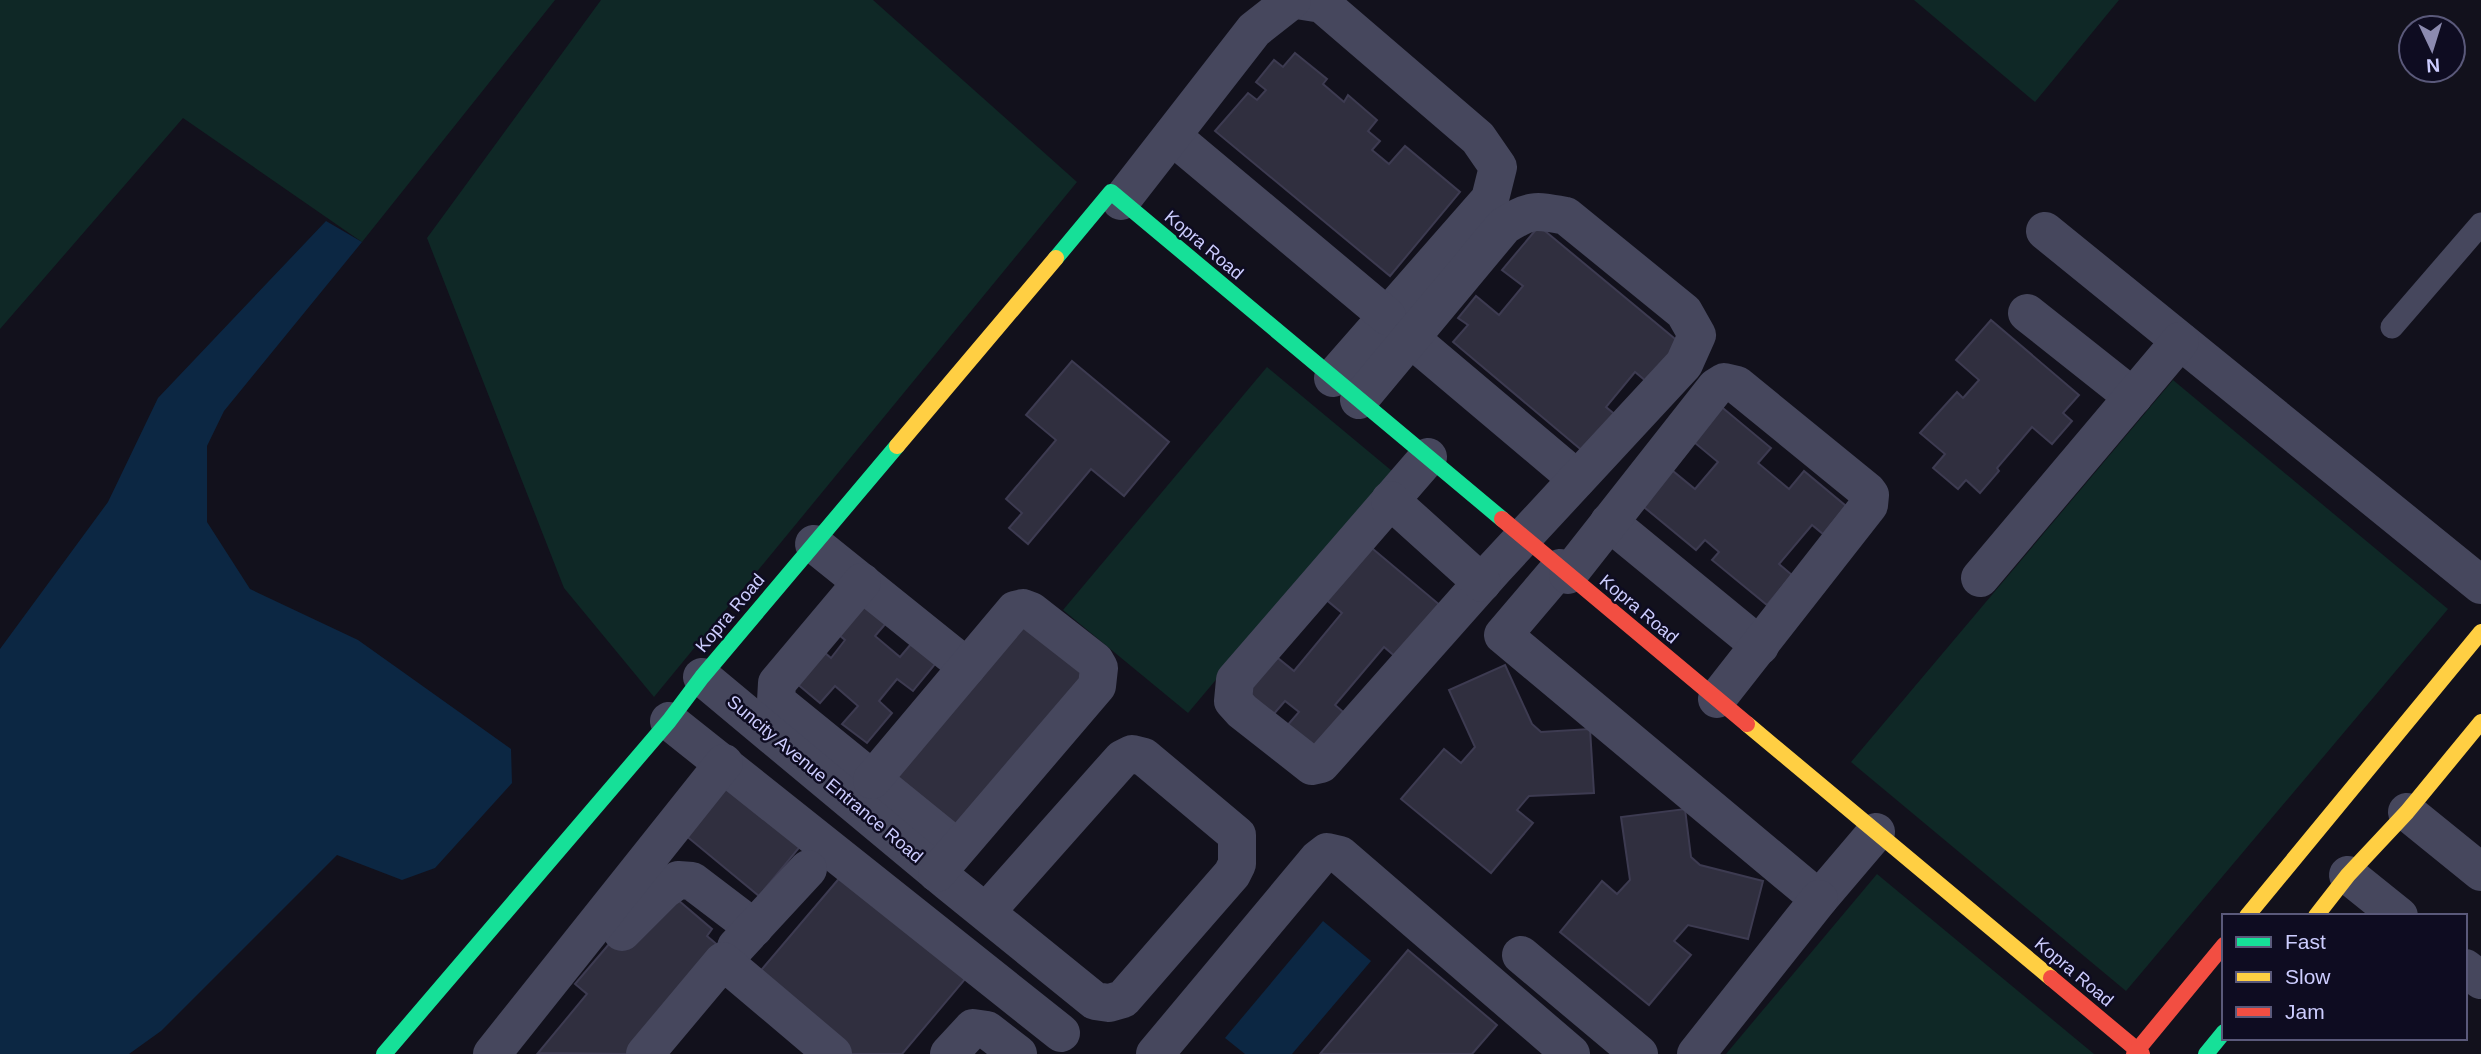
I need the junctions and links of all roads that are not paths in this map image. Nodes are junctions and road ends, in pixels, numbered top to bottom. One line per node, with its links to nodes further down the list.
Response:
1 (1295, 0): 2 (street); 7 (street)
2 (1172, 136): 3 (street); 7 (street)
3 (1121, 201): 10 (street, Kopra Road); 17 (street, Kopra Road)
4 (2481, 224): 8 (lane)
5 (2045, 231): 9 (street)
6 (2027, 313): 11 (street)
7 (1399, 327): 10 (street); 13 (street); 13 (street)
8 (2392, 327)
9 (2180, 341): 11 (street); 18 (street)
10 (1346, 389): 12 (street, Kopra Road)
11 (2133, 397): 20 (street)
12 (1428, 457): 14 (street); 16 (street, Kopra Road)
13 (1577, 480): 16 (street)
14 (1390, 500): 22 (street); 22 (street)
15 (1609, 522): 19 (street); 25 (street); 25 (street)
16 (1524, 537): 19 (street, Kopra Road); 22 (street)
17 (814, 544): 21 (street); 27 (street, Kopra Road)
18 (2463, 557): 23 (street)
19 (1564, 571): 28 (street, Kopra Road); 39 (street)
20 (1979, 578)
21 (862, 582): 26 (street); 32 (street)
22 (1482, 583)
23 (2481, 585)
24 (2481, 632): 41 (street)
25 (1760, 646): 28 (street)
26 (967, 667): 32 (street); 35 (street)
27 (702, 677): 29 (street, Kopra Road); 35 (street, Suncity Avenue Entrance Road)
28 (1717, 699): 34 (street, Kopra Road)
29 (669, 721): 31 (street); 52 (street, Kopra Road)
30 (2481, 722): 33 (street)
31 (733, 770): 49 (street); 53 (street)
32 (872, 780): 35 (street)
33 (2407, 812): 37 (street); 38 (street)
34 (1876, 832): 39 (street); 51 (street, Kopra Road)
35 (947, 868): 40 (street)
36 (808, 869): 44 (street)
37 (2481, 872)
38 (2348, 875): 42 (street); 43 (street)
39 (1819, 899): 61 (street)
40 (986, 912): 40 (street)
41 (2250, 914)
42 (2318, 914)
43 (2397, 914)
44 (754, 928): 45 (street); 48 (street)
45 (622, 932)
46 (2222, 947): 51 (street, Kopra Road)
47 (1521, 955): 60 (street)
48 (723, 961): 54 (street); 55 (street)
49 (1061, 1033)
50 (2222, 1034): 62 (street)
51 (2137, 1053)
52 (384, 1054)
53 (492, 1054)
54 (645, 1054)
55 (833, 1054)
56 (949, 1054): 57 (street)
57 (1018, 1054)
58 (1154, 1054): 59 (street)
59 (1571, 1054)
60 (1639, 1054)
61 (1696, 1054)
62 (2206, 1054)

